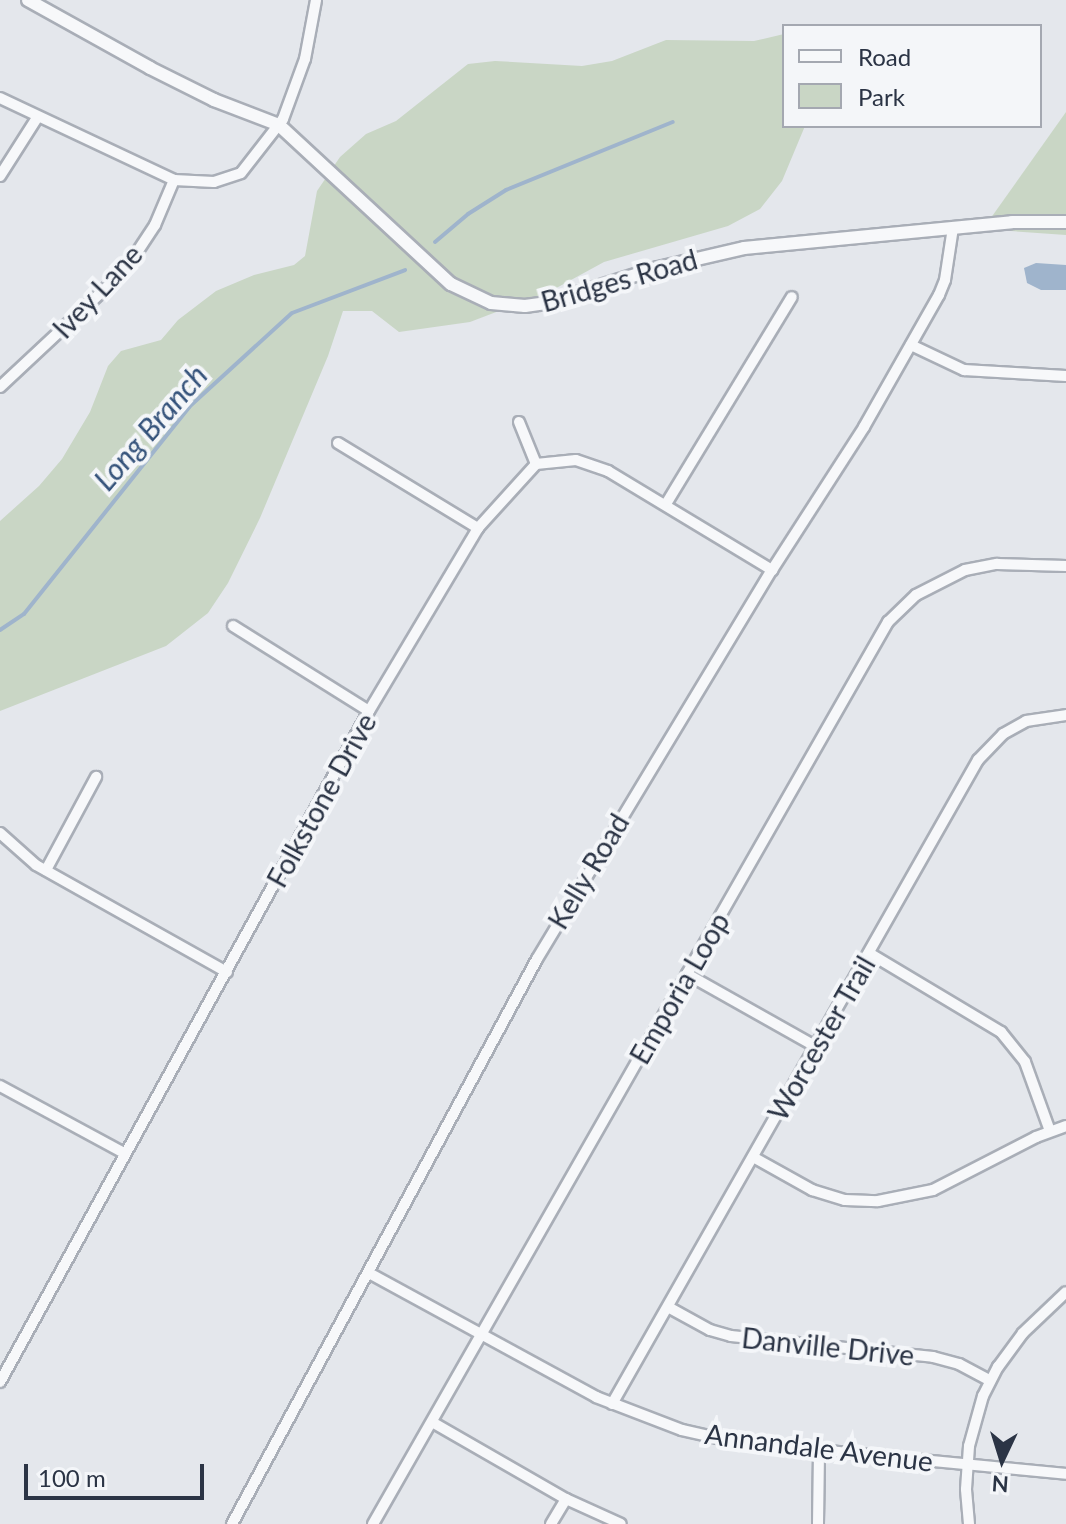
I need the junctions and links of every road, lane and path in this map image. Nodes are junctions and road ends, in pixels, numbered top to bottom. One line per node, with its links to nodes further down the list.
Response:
1 (28, 0): 5 (street, Bridges Road)
2 (316, 0): 5 (street)
3 (0, 98): 4 (street)
4 (37, 118): 6 (street); 7 (street)
5 (279, 125): 7 (street); 9 (street, Bridges Road)
6 (0, 176)
7 (174, 180): 13 (street, Ivey Lane)
8 (1066, 222): 9 (street, Bridges Road)
9 (953, 228): 11 (street, Kelly Road)
10 (792, 297): 17 (street)
11 (911, 345): 12 (street); 20 (street, Kelly Road)
12 (1066, 376)
13 (0, 387)
14 (519, 422): 16 (street)
15 (338, 443): 18 (street)
16 (536, 464): 17 (street); 18 (street, Folkstone Drive)
17 (666, 504): 20 (street)
18 (478, 528): 22 (street, Folkstone Drive)
19 (1066, 566): 29 (street, Emporia Loop)
20 (772, 570): 36 (street, Kelly Road)
21 (233, 626): 22 (street)
22 (369, 711): 28 (street, Folkstone Drive)
23 (1066, 715): 27 (street, Worcester Trail)
24 (96, 777): 26 (street)
25 (0, 833): 26 (street)
26 (46, 870): 28 (street)
27 (869, 953): 30 (street, Worcester Trail); 33 (street)
28 (227, 972): 34 (street, Folkstone Drive)
29 (687, 974): 30 (street); 39 (street, Emporia Loop)
30 (815, 1046): 35 (street, Worcester Trail)
31 (0, 1086): 34 (street)
32 (1066, 1126): 33 (street)
33 (1050, 1131): 35 (street)
34 (124, 1153): 41 (street, Folkstone Drive)
35 (753, 1157): 38 (street, Worcester Trail)
36 (369, 1273): 39 (street, Annandale Avenue); 48 (street, Kelly Road)
37 (1066, 1292): 40 (street)
38 (668, 1307): 40 (street, Danville Drive); 42 (street, Worcester Trail)
39 (482, 1335): 42 (street, Annandale Avenue); 43 (street, Emporia Loop)
40 (989, 1380): 45 (street)
41 (0, 1382)
42 (612, 1404): 44 (street, Annandale Avenue)
43 (432, 1422): 47 (street); 49 (street, Emporia Loop)
44 (819, 1451): 45 (street, Annandale Avenue); 52 (street)
45 (967, 1464): 46 (street, Annandale Avenue); 53 (street)
46 (1066, 1474)
47 (566, 1499): 50 (street); 51 (street)
48 (232, 1524)
49 (373, 1524)
50 (551, 1524)
51 (621, 1524)
52 (818, 1524)
53 (969, 1524)

